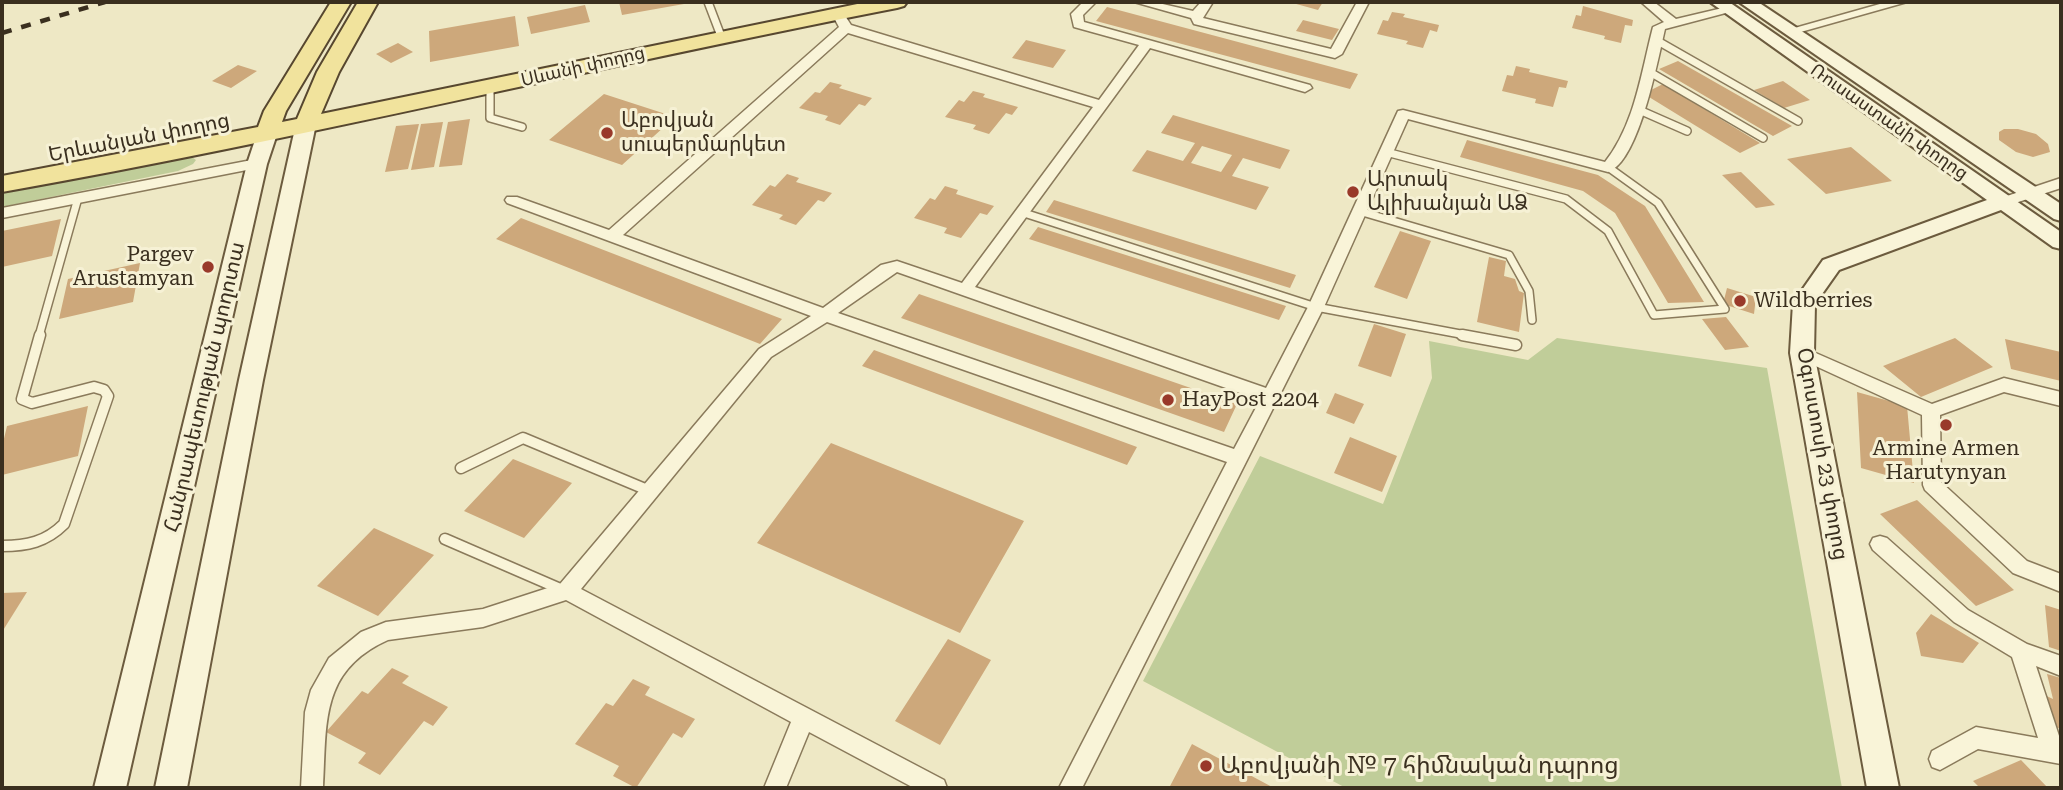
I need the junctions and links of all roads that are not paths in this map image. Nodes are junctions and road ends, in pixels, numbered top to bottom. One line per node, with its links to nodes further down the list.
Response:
1 (341, 2): 25 (main road, Հանրապետության պողոտա)
2 (368, 2): 24 (main road, Հանրապետության պողոտա)
3 (708, 2): 15 (lane)
4 (897, 2): 12 (main road, Սևանի փողոց)
5 (1090, 2): 18 (street)
6 (1140, 2): 13 (street)
7 (1207, 2): 13 (street)
8 (1363, 2): 13 (street)
9 (1647, 2): 14 (street)
10 (1901, 2): 16 (street)
11 (1732, 5): 14 (street); 16 (main road, Ռուսաստանի փողոց); 39 (main road, Ռուսաստանի փողոց)
12 (840, 14): 15 (main road, Սևանի փողոց); 22 (street); 44 (street)
13 (1196, 16)
14 (1674, 23): 17 (street)
15 (720, 31): 20 (main road, Սևանի փողոց); 24 (main road, Սևանի փողոց)
16 (1790, 31): 36 (main road, Ռուսաստանի փողոց)
17 (1656, 40): 19 (street); 26 (lane)
18 (1147, 44): 21 (street); 22 (street)
19 (1648, 71): 23 (street); 29 (lane)
20 (490, 88): 24 (main road, Սևանի փողոց); 27 (lane)
21 (1305, 88)
22 (1102, 105): 41 (street)
23 (1637, 109): 28 (lane); 33 (street)
24 (310, 115): 25 (main road, Սևանի փողոց); 69 (main road, Հանրապետության պողոտա)
25 (272, 121): 31 (main road, Հանրապետության պողոտա); 32 (main road, Երևանյան փողոց); 35 (main road, Երևանյան փողոց)
26 (1798, 121)
27 (522, 127)
28 (1687, 131)
29 (1763, 138)
30 (1386, 152): 33 (street); 33 (lane); 40 (street)
31 (257, 164): 37 (street); 68 (main road, Հանրապետության պողոտա)
32 (2, 165)
33 (1608, 167)
34 (2061, 183): 36 (street)
35 (2, 184)
36 (2030, 193): 39 (street); 43 (main road, Ռուսաստանի փողոց)
37 (78, 198): 42 (street); 60 (lane)
38 (512, 200): 44 (street)
39 (2003, 202): 45 (main road, Ռուսաստանի փողոց); 51 (main road, Օգոստոսի 23 փողոց)
40 (1359, 211): 47 (street); 49 (lane)
41 (1021, 212): 46 (street); 47 (lane)
42 (2, 213)
43 (2061, 214)
44 (611, 237): 48 (street)
45 (2061, 242)
46 (964, 291): 48 (street); 52 (street)
47 (1316, 307): 50 (lane); 52 (street)
48 (825, 315): 55 (street); 57 (street)
49 (1532, 320)
50 (1516, 345)
51 (1802, 353): 54 (street); 74 (main road, Օգոստոսի 23 փողոց)
52 (1271, 397): 55 (street)
53 (2061, 399): 54 (street)
54 (1931, 411): 61 (street)
55 (1237, 458): 73 (street)
56 (461, 468): 57 (lane)
57 (650, 491): 62 (street)
58 (444, 539): 62 (lane)
59 (1880, 544): 63 (street)
60 (2, 546)
61 (2061, 583)
62 (567, 591): 65 (street); 70 (street)
63 (2020, 651): 64 (street); 66 (street)
64 (2061, 666)
65 (803, 719): 71 (street); 72 (street)
66 (2057, 752): 67 (street)
67 (1940, 759)
68 (110, 788)
69 (171, 788)
70 (312, 788)
71 (775, 788)
72 (936, 788)
73 (1070, 788)
74 (1884, 788)

